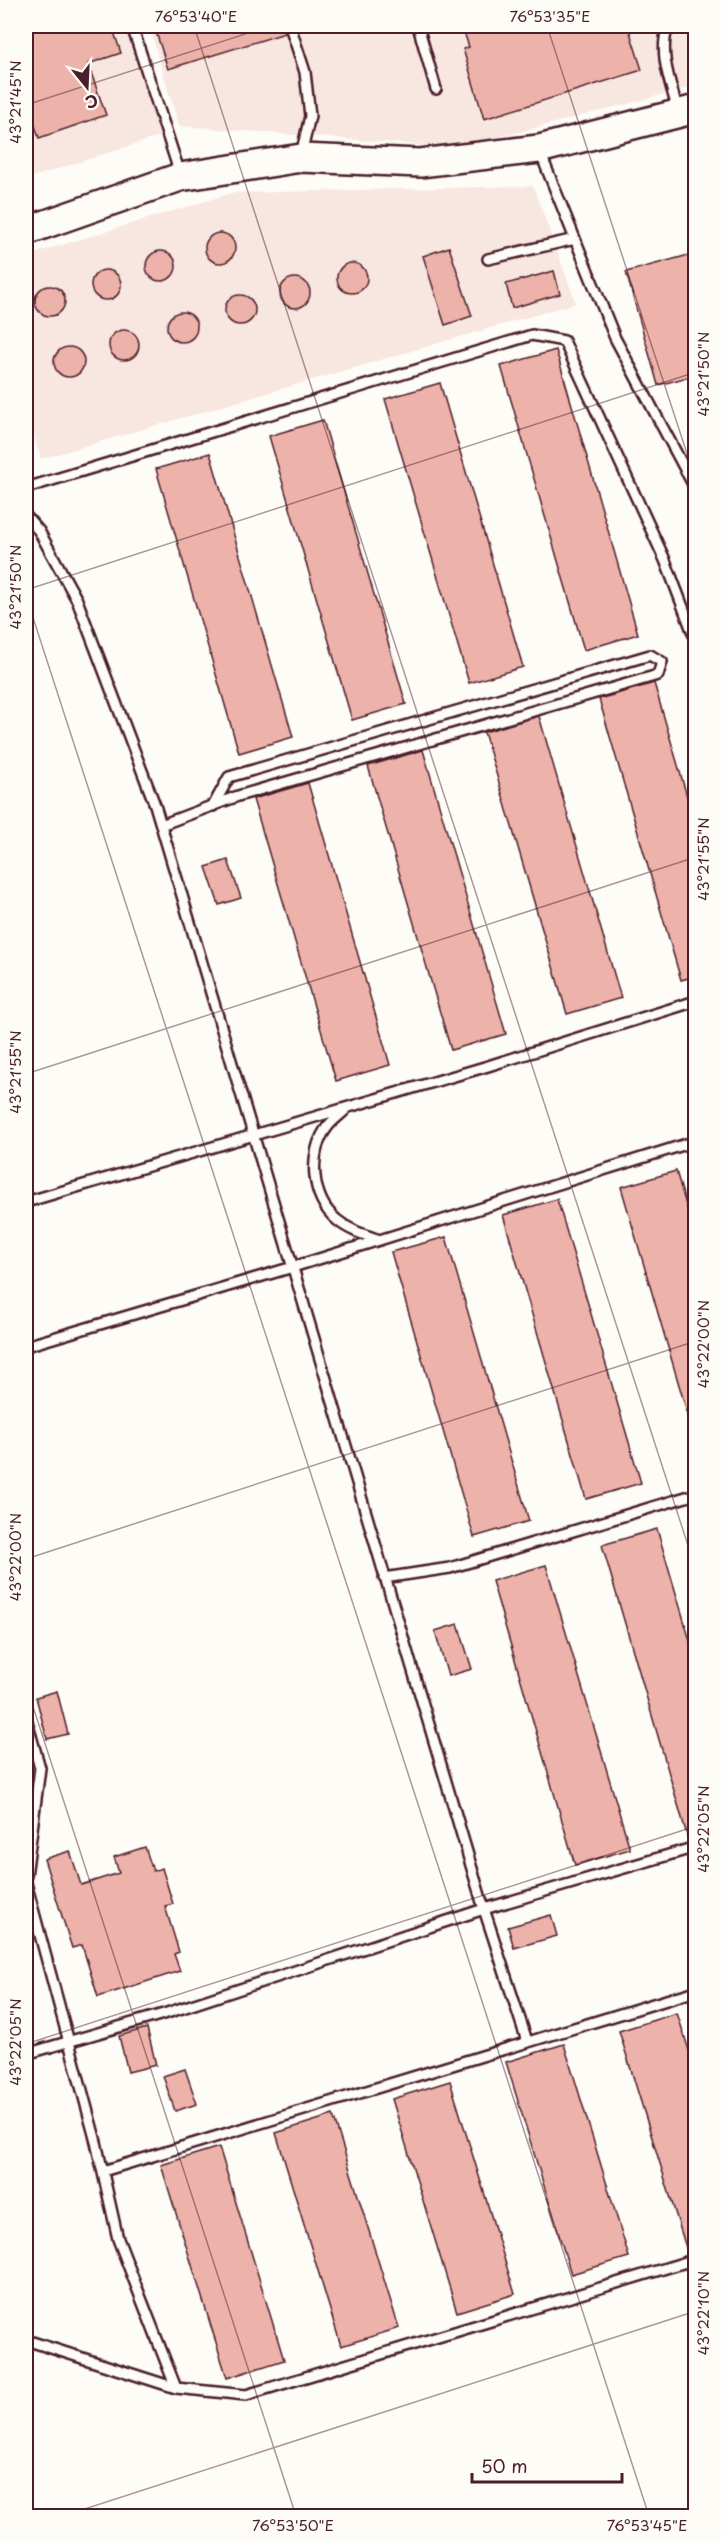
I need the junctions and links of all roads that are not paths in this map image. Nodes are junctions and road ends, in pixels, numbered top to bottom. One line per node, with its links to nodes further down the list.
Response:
1 (132, 26): 9 (lane)
2 (290, 26): 8 (lane)
3 (418, 26): 5 (lane)
4 (668, 26): 6 (lane)
5 (436, 89)
6 (687, 111): 7 (main road)
7 (539, 149): 8 (main road); 11 (lane)
8 (301, 158): 9 (main road)
9 (180, 177): 10 (main road)
10 (26, 231)
11 (575, 239): 12 (lane); 14 (lane)
12 (488, 259)
13 (26, 488): 16 (lane)
14 (696, 490)
15 (26, 516): 18 (lane)
16 (696, 640)
17 (213, 806): 17 (lane); 18 (lane)
18 (161, 825): 21 (lane)
19 (696, 1001): 20 (lane)
20 (347, 1108): 21 (lane); 24 (lane)
21 (254, 1135): 23 (lane); 25 (lane)
22 (696, 1141): 24 (lane)
23 (26, 1202)
24 (380, 1240): 25 (lane)
25 (293, 1267): 26 (lane); 28 (lane)
26 (26, 1346)
27 (696, 1494): 28 (lane)
28 (384, 1578): 33 (lane)
29 (26, 1719): 31 (lane)
30 (696, 1847): 33 (lane)
31 (26, 1876)
32 (26, 1883): 36 (lane)
33 (484, 1909): 35 (lane); 36 (lane)
34 (696, 1991): 35 (lane)
35 (527, 2041): 38 (lane)
36 (69, 2042): 37 (lane); 38 (lane)
37 (26, 2054)
38 (103, 2171): 41 (lane)
39 (696, 2259): 41 (lane)
40 (26, 2340): 41 (lane)
41 (176, 2388)

